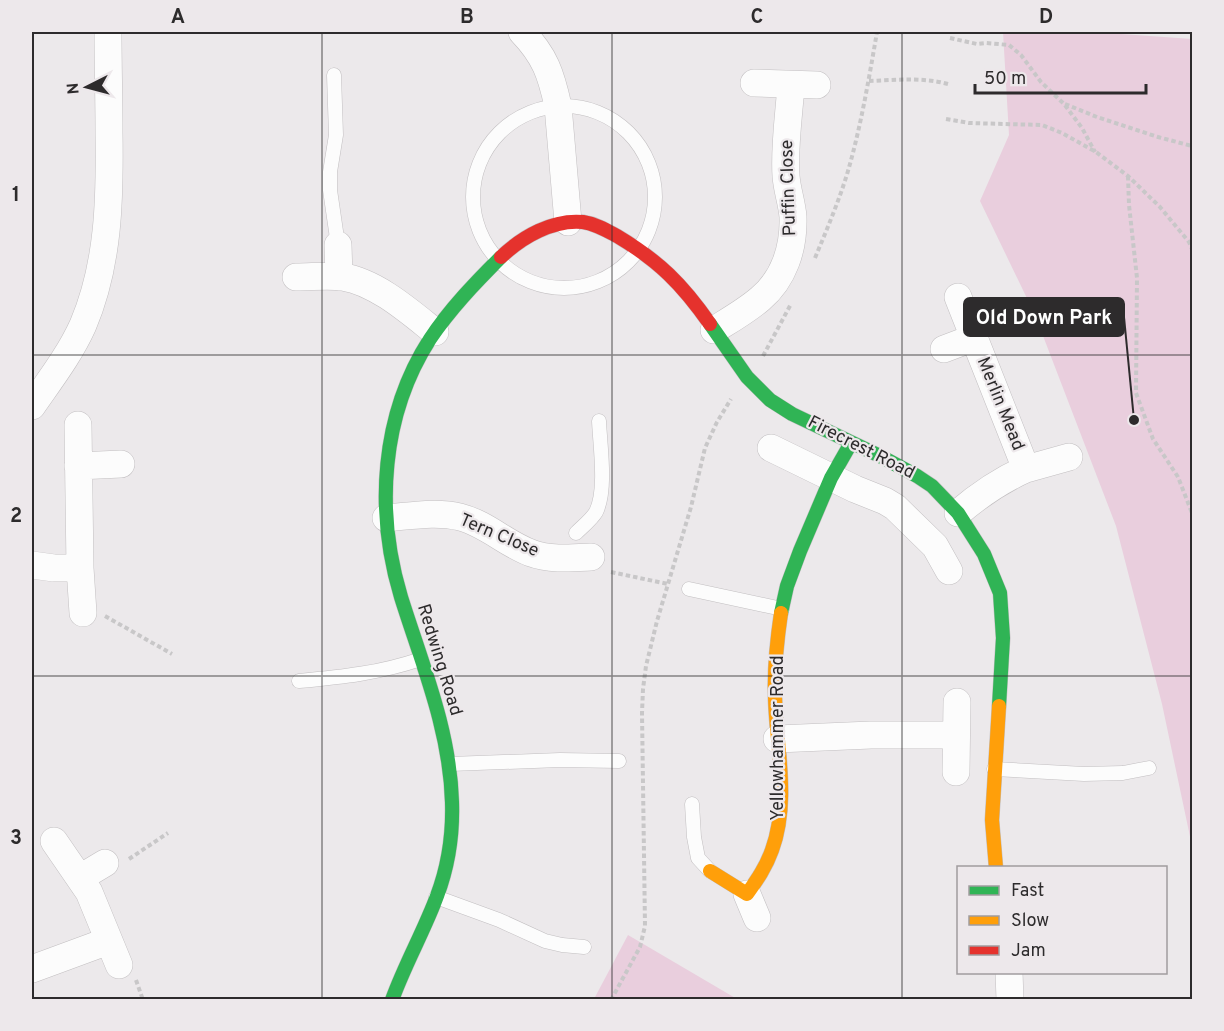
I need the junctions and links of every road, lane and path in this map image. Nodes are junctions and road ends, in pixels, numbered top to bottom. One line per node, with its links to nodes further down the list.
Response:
1 (108, 32): 33 (street)
2 (877, 32): 6 (path)
3 (530, 35): 12 (street)
4 (950, 38): 11 (path)
5 (334, 75): 18 (lane)
6 (869, 81): 8 (path); 22 (path)
7 (754, 83): 9 (street)
8 (948, 84)
9 (790, 85): 10 (street); 27 (street, Puffin Close)
10 (818, 85)
11 (1064, 104): 14 (path); 15 (path)
12 (558, 106): 17 (street); 19 (lane); 21 (lane)
13 (946, 119): 15 (path)
14 (1192, 146)
15 (1096, 152): 16 (path)
16 (1128, 176): 20 (path); 44 (path)
17 (568, 222): 19 (street, Firecrest Road); 21 (street, Redwing Road)
18 (338, 244): 24 (street)
19 (639, 249): 21 (lane); 27 (street, Firecrest Road)
20 (1192, 249)
21 (499, 260): 28 (street, Redwing Road)
22 (810, 267)
23 (296, 277): 24 (street)
24 (339, 277): 28 (street)
25 (796, 295): 31 (path)
26 (958, 297): 29 (street, Merlin Mead)
27 (714, 330): 36 (street, Firecrest Road)
28 (435, 332): 45 (street, Redwing Road)
29 (973, 338): 30 (street, Merlin Mead); 41 (street, Merlin Mead)
30 (944, 349)
31 (763, 357)
32 (736, 392): 50 (path)
33 (32, 403)
34 (599, 421): 46 (lane)
35 (78, 425): 40 (street)
36 (851, 443): 42 (street, Yellowhammer Road); 43 (street, Firecrest Road)
37 (771, 448): 42 (street)
38 (1069, 457): 41 (street, Merlin Mead)
39 (121, 464): 40 (street)
40 (78, 466): 48 (street)
41 (1026, 469): 43 (street, Merlin Mead)
42 (831, 478): 49 (street); 53 (street, Yellowhammer Road)
43 (958, 513): 63 (street, Firecrest Road)
44 (1192, 513)
45 (386, 519): 46 (street, Tern Close); 55 (street, Redwing Road)
46 (581, 549): 50 (path)
47 (32, 565): 48 (street)
48 (80, 567): 52 (street)
49 (949, 571)
50 (668, 584): 51 (path); 77 (path)
51 (689, 589): 53 (lane)
52 (82, 608): 54 (path)
53 (782, 609): 59 (street, Yellowhammer Road)
54 (172, 654)
55 (421, 659): 56 (lane); 61 (street, Redwing Road)
56 (299, 681)
57 (957, 702): 58 (street)
58 (956, 735): 59 (street); 64 (street)
59 (777, 739): 70 (street, Yellowhammer Road)
60 (619, 761): 61 (lane)
61 (450, 764): 72 (street, Redwing Road)
62 (1149, 768): 63 (lane)
63 (994, 769): 69 (street, Firecrest Road)
64 (956, 772)
65 (692, 804): 70 (lane)
66 (168, 833): 68 (path)
67 (54, 841): 71 (street)
68 (105, 863): 71 (street)
69 (996, 866)
70 (710, 871)
71 (80, 878): 74 (street)
72 (436, 897): 73 (lane); 76 (street, Redwing Road)
73 (584, 947)
74 (32, 969)
75 (1010, 974): 78 (street)
76 (392, 999)
77 (611, 999)
78 (1010, 999)

